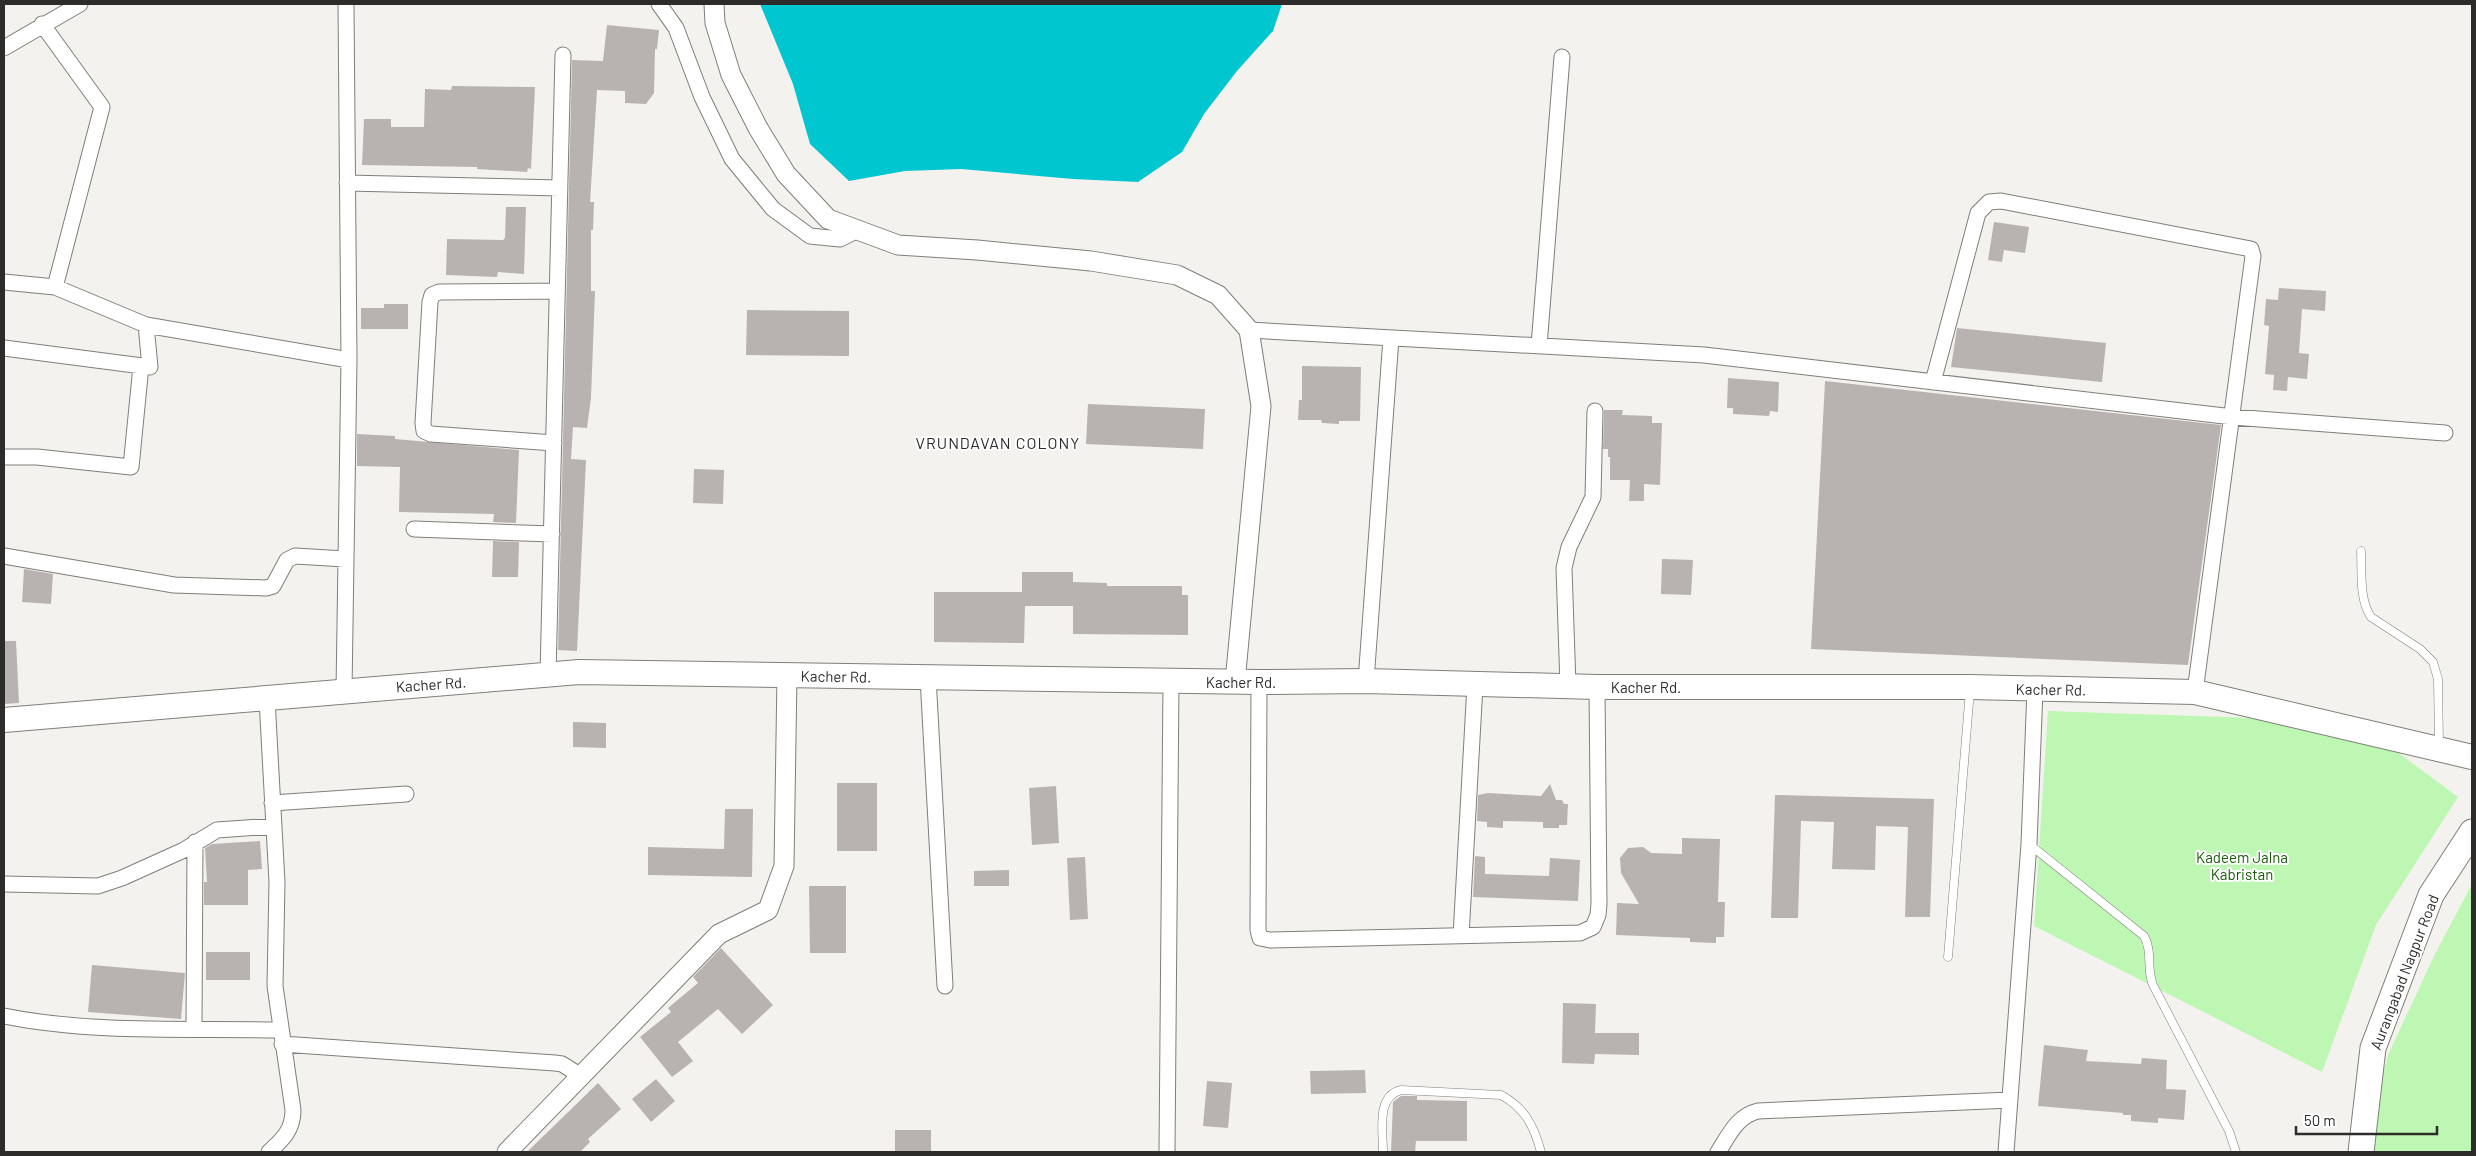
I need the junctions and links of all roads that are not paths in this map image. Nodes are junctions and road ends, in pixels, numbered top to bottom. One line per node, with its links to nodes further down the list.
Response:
1 (80, 4): 5 (street)
2 (346, 4): 9 (street)
3 (659, 4): 11 (street)
4 (714, 4): 11 (street)
5 (42, 24): 6 (street); 13 (street)
6 (4, 48)
7 (563, 56): 10 (street)
8 (1562, 57): 18 (street)
9 (347, 183): 10 (street); 20 (street)
10 (560, 188): 14 (street)
11 (858, 230): 16 (street)
12 (4, 282): 13 (street)
13 (55, 287): 15 (street)
14 (557, 291): 26 (street); 26 (street)
15 (146, 325): 20 (street); 21 (street)
16 (1249, 330): 17 (street); 38 (street)
17 (1390, 338): 18 (street); 37 (street)
18 (1539, 346): 22 (street)
19 (4, 348): 21 (street)
20 (349, 360): 32 (street)
21 (141, 366): 27 (street)
22 (1933, 382): 24 (street); 24 (street)
23 (1595, 411): 41 (street)
24 (2233, 417): 25 (street); 46 (street)
25 (2445, 433)
26 (554, 442): 29 (street)
27 (4, 457)
28 (414, 529): 29 (street)
29 (552, 534): 33 (street)
30 (2361, 551): 49 (lane)
31 (4, 556): 32 (street)
32 (345, 559): 45 (street)
33 (548, 675): 34 (main road, Kacher Rd.); 45 (main road, Kacher Rd.)
34 (787, 675): 35 (main road, Kacher Rd.); 64 (street)
35 (928, 677): 36 (main road, Kacher Rd.); 60 (street)
36 (1171, 681): 38 (main road, Kacher Rd.); 68 (street)
37 (1366, 681): 39 (main road, Kacher Rd.); 40 (main road, Kacher Rd.)
38 (1235, 682): 39 (main road, Kacher Rd.)
39 (1259, 682): 58 (street)
40 (1475, 685): 41 (main road, Kacher Rd.); 58 (street)
41 (1568, 686): 42 (main road, Kacher Rd.)
42 (1597, 687): 43 (main road, Kacher Rd.); 58 (street)
43 (1970, 687): 44 (main road, Kacher Rd.); 59 (lane)
44 (2035, 689): 46 (main road, Kacher Rd.); 56 (street)
45 (344, 691): 47 (main road, Kacher Rd.)
46 (2195, 692): 49 (main road, Kacher Rd.)
47 (267, 699): 48 (main road, Kacher Rd.); 52 (street)
48 (4, 720)
49 (2439, 749): 50 (main road, Kacher Rd.)
50 (2472, 757)
51 (406, 794): 52 (street)
52 (272, 803): 53 (street)
53 (274, 826): 55 (street); 63 (street)
54 (2472, 832): 74 (highway, Aurangabad Nagpur Road)
55 (196, 842): 57 (street); 62 (street)
56 (2029, 844): 65 (street); 73 (lane)
57 (4, 884)
58 (1461, 936)
59 (1948, 957)
60 (945, 986)
61 (4, 1016): 62 (street)
62 (194, 1028): 63 (street)
63 (281, 1037): 64 (street); 66 (street)
64 (581, 1076): 67 (street)
65 (2010, 1100): 71 (street); 72 (street)
66 (269, 1152)
67 (507, 1152)
68 (1167, 1152)
69 (1383, 1152): 70 (lane)
70 (1541, 1152)
71 (1718, 1152)
72 (2006, 1152)
73 (2236, 1152)
74 (2361, 1152)

